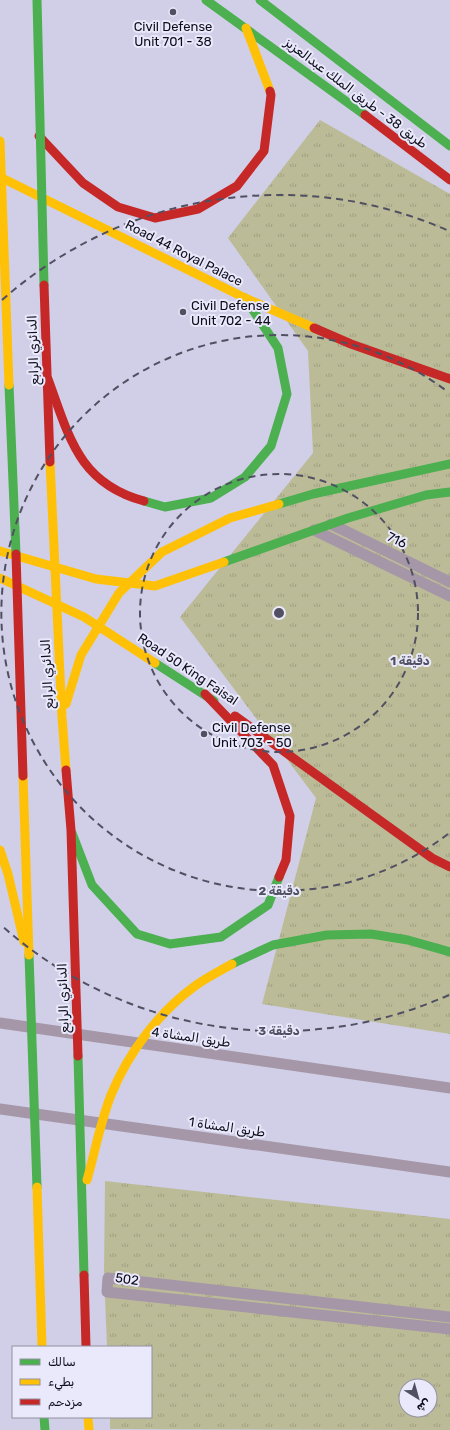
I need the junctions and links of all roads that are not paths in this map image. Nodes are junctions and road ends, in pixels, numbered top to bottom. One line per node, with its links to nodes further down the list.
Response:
1 (37, 0): 5 (main road, الدائري الرابع, bridge)
2 (206, 0): 4 (main road, طريق 38 - طريق الملك عبدالعزيز)
3 (260, 0): 7 (main road, طريق 38 - طريق الملك عبدالعزيز)
4 (246, 28): 5 (main road); 9 (main road, طريق 38 - طريق الملك عبدالعزيز)
5 (39, 136): 11 (main road, الدائري الرابع, bridge)
6 (0, 142): 19 (main road, الدائري الرابع, bridge)
7 (450, 146)
8 (0, 177): 10 (main road, Road 44 Royal Palace)
9 (450, 180)
10 (245, 298): 11 (main road, bridge); 12 (main road, Road 44 Royal Palace)
11 (46, 376): 24 (main road, الدائري الرابع, bridge)
12 (450, 378)
13 (450, 464): 24 (main road, bridge)
14 (450, 492): 16 (main road)
15 (5, 523): 19 (main road, bridge)
16 (331, 524): 17 (main road); 21 (street, 716)
17 (314, 530): 18 (main road); 22 (street)
18 (0, 551)
19 (16, 556): 29 (main road, الدائري الرابع, bridge)
20 (0, 578): 23 (main road, Road 50 King Faisal)
21 (450, 582)
22 (450, 596)
23 (205, 694): 25 (main road); 27 (main road, Road 50 King Faisal)
24 (62, 717): 25 (main road, الدائري الرابع, bridge)
25 (71, 830): 34 (main road, الدائري الرابع, bridge)
26 (0, 850): 29 (main road, bridge)
27 (450, 866)
28 (450, 952): 34 (main road, bridge)
29 (30, 964): 37 (main road, الدائري الرابع, bridge)
30 (0, 1023): 31 (street, طريق المشاة 4)
31 (450, 1088)
32 (0, 1109): 33 (street, طريق المشاة 1)
33 (450, 1172)
34 (82, 1201): 38 (main road, الدائري الرابع, bridge)
35 (450, 1317): 36 (street, 502)
36 (450, 1329)
37 (42, 1346)
38 (86, 1346)
39 (44, 1418): 41 (main road)
40 (88, 1418): 42 (main road)
41 (45, 1430)
42 (89, 1430)

